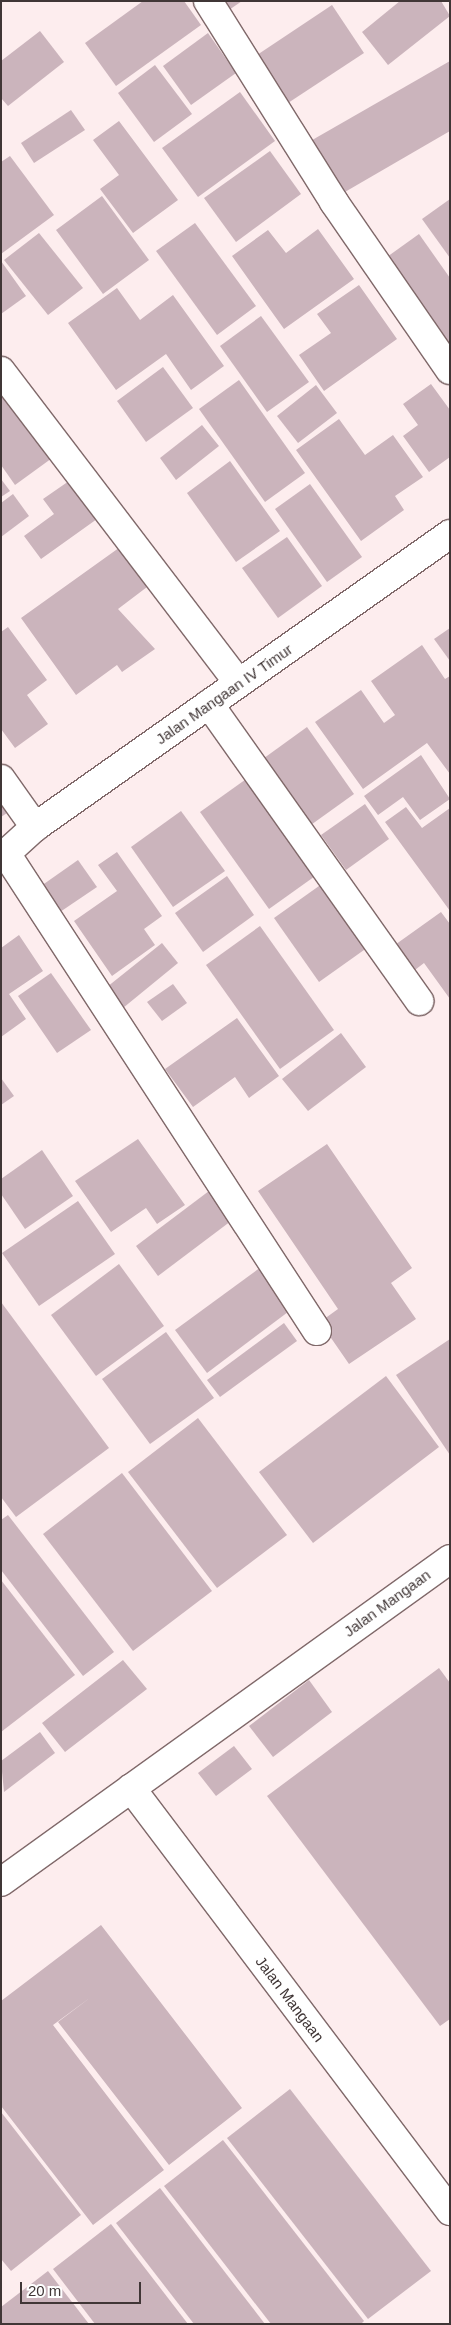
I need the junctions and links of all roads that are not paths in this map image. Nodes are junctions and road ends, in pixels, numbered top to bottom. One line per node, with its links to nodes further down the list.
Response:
1 (208, 1): 2 (street)
2 (450, 370)
3 (1, 371): 5 (street)
4 (448, 539): 5 (street, Jalan Mangaan IV Timur)
5 (239, 683): 6 (street, Jalan Mangaan IV Timur)
6 (209, 704): 8 (street, Jalan Mangaan IV Timur); 10 (street)
7 (1, 779): 8 (street)
8 (35, 826): 9 (street, Jalan Mangaan IV Timur)
9 (4, 856): 11 (street)
10 (419, 1001)
11 (317, 1331)
12 (450, 1559): 13 (street, Jalan Mangaan)
13 (131, 1788): 14 (street, Jalan Mangaan); 15 (street, Jalan Mangaan)
14 (1, 1882)
15 (450, 2211)

